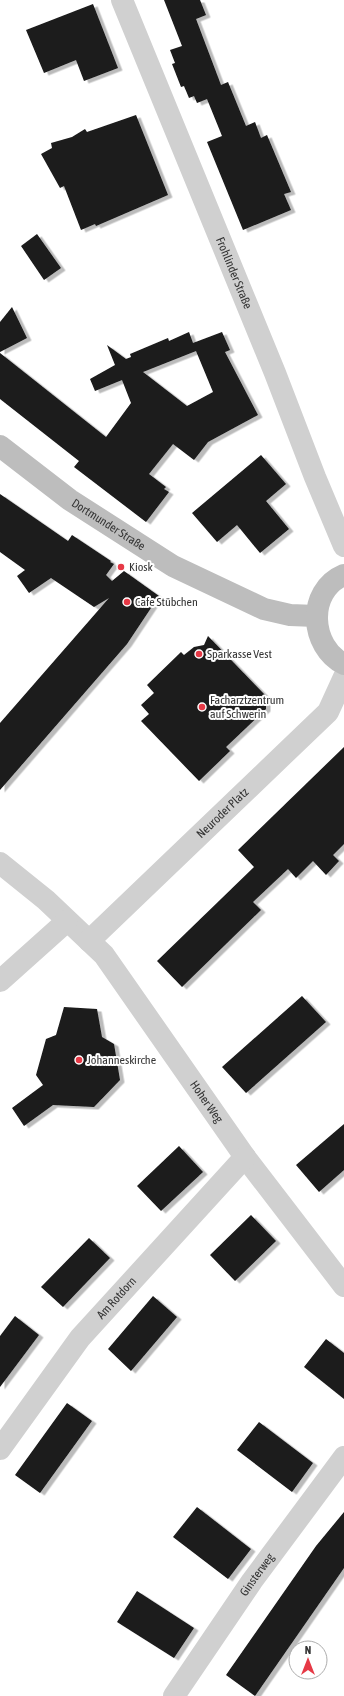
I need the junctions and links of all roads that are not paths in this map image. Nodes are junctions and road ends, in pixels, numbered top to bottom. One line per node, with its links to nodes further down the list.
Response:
1 (122, 0): 3 (street, Frohlinder Straße)
2 (0, 446): 5 (main road, Dortmunder Straße)
3 (344, 546)
4 (344, 575): 5 (main road)
5 (316, 616): 6 (main road)
6 (344, 664)
7 (344, 677): 10 (street, Neuroder Platz)
8 (0, 863): 9 (street, Hoher Weg)
9 (67, 921): 10 (street, Hoher Weg); 11 (street)
10 (89, 941): 12 (street, Hoher Weg)
11 (0, 981)
12 (245, 1157): 13 (street, Hoher Weg); 14 (street, Am Rotdorn)
13 (344, 1286)
14 (0, 1449)
15 (344, 1457): 16 (street, Ginsterweg)
16 (174, 1696)

